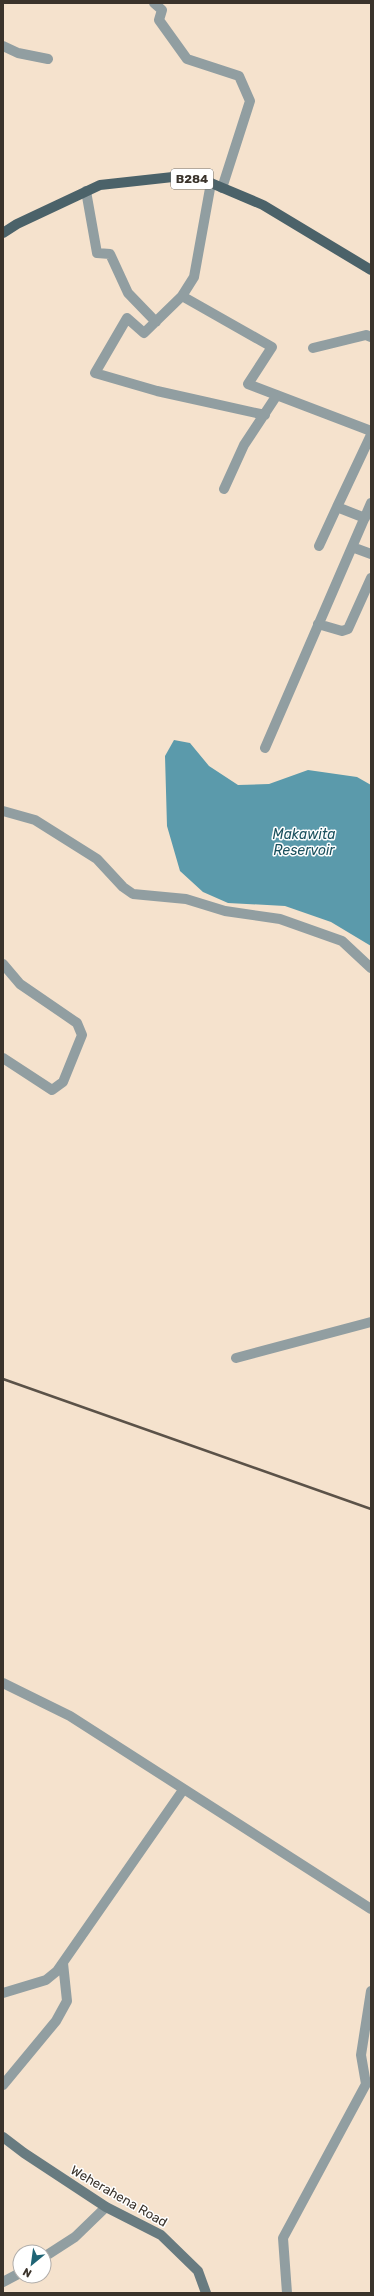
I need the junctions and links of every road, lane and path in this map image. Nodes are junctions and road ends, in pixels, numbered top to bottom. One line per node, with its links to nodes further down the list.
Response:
1 (154, 3): 5 (street)
2 (3, 46): 3 (street)
3 (48, 58)
4 (211, 183): 5 (main road, B284); 6 (main road, B284); 9 (street)
5 (222, 188): 8 (main road, B284)
6 (86, 191): 7 (main road, B284); 10 (street)
7 (3, 233)
8 (371, 270)
9 (182, 296): 10 (street); 13 (street)
10 (156, 322): 14 (street)
11 (371, 337): 12 (street)
12 (313, 348)
13 (277, 395): 14 (street); 15 (street)
14 (265, 415): 17 (street)
15 (371, 431)
16 (371, 435): 19 (street)
17 (224, 489)
18 (371, 503): 20 (street)
19 (337, 507): 20 (street); 21 (street)
20 (365, 518): 22 (street)
21 (319, 546)
22 (352, 547): 23 (street); 25 (street)
23 (371, 554)
24 (371, 578): 25 (street)
25 (318, 624): 26 (street)
26 (265, 748)
27 (3, 811): 29 (street)
28 (3, 964): 30 (street)
29 (371, 968)
30 (3, 1058)
31 (371, 1322): 32 (street)
32 (236, 1358)
33 (3, 1683): 34 (street)
34 (183, 1790): 35 (street); 36 (street)
35 (371, 1909)
36 (63, 1963): 38 (street); 39 (street)
37 (371, 1991): 46 (street)
38 (3, 1993)
39 (3, 2086)
40 (3, 2137): 41 (main road, Weherahena Road)
41 (106, 2207): 42 (street); 45 (main road, Weherahena Road)
42 (52, 2252)
43 (12, 2277): 44 (street)
44 (3, 2282)
45 (206, 2293)
46 (287, 2293)

